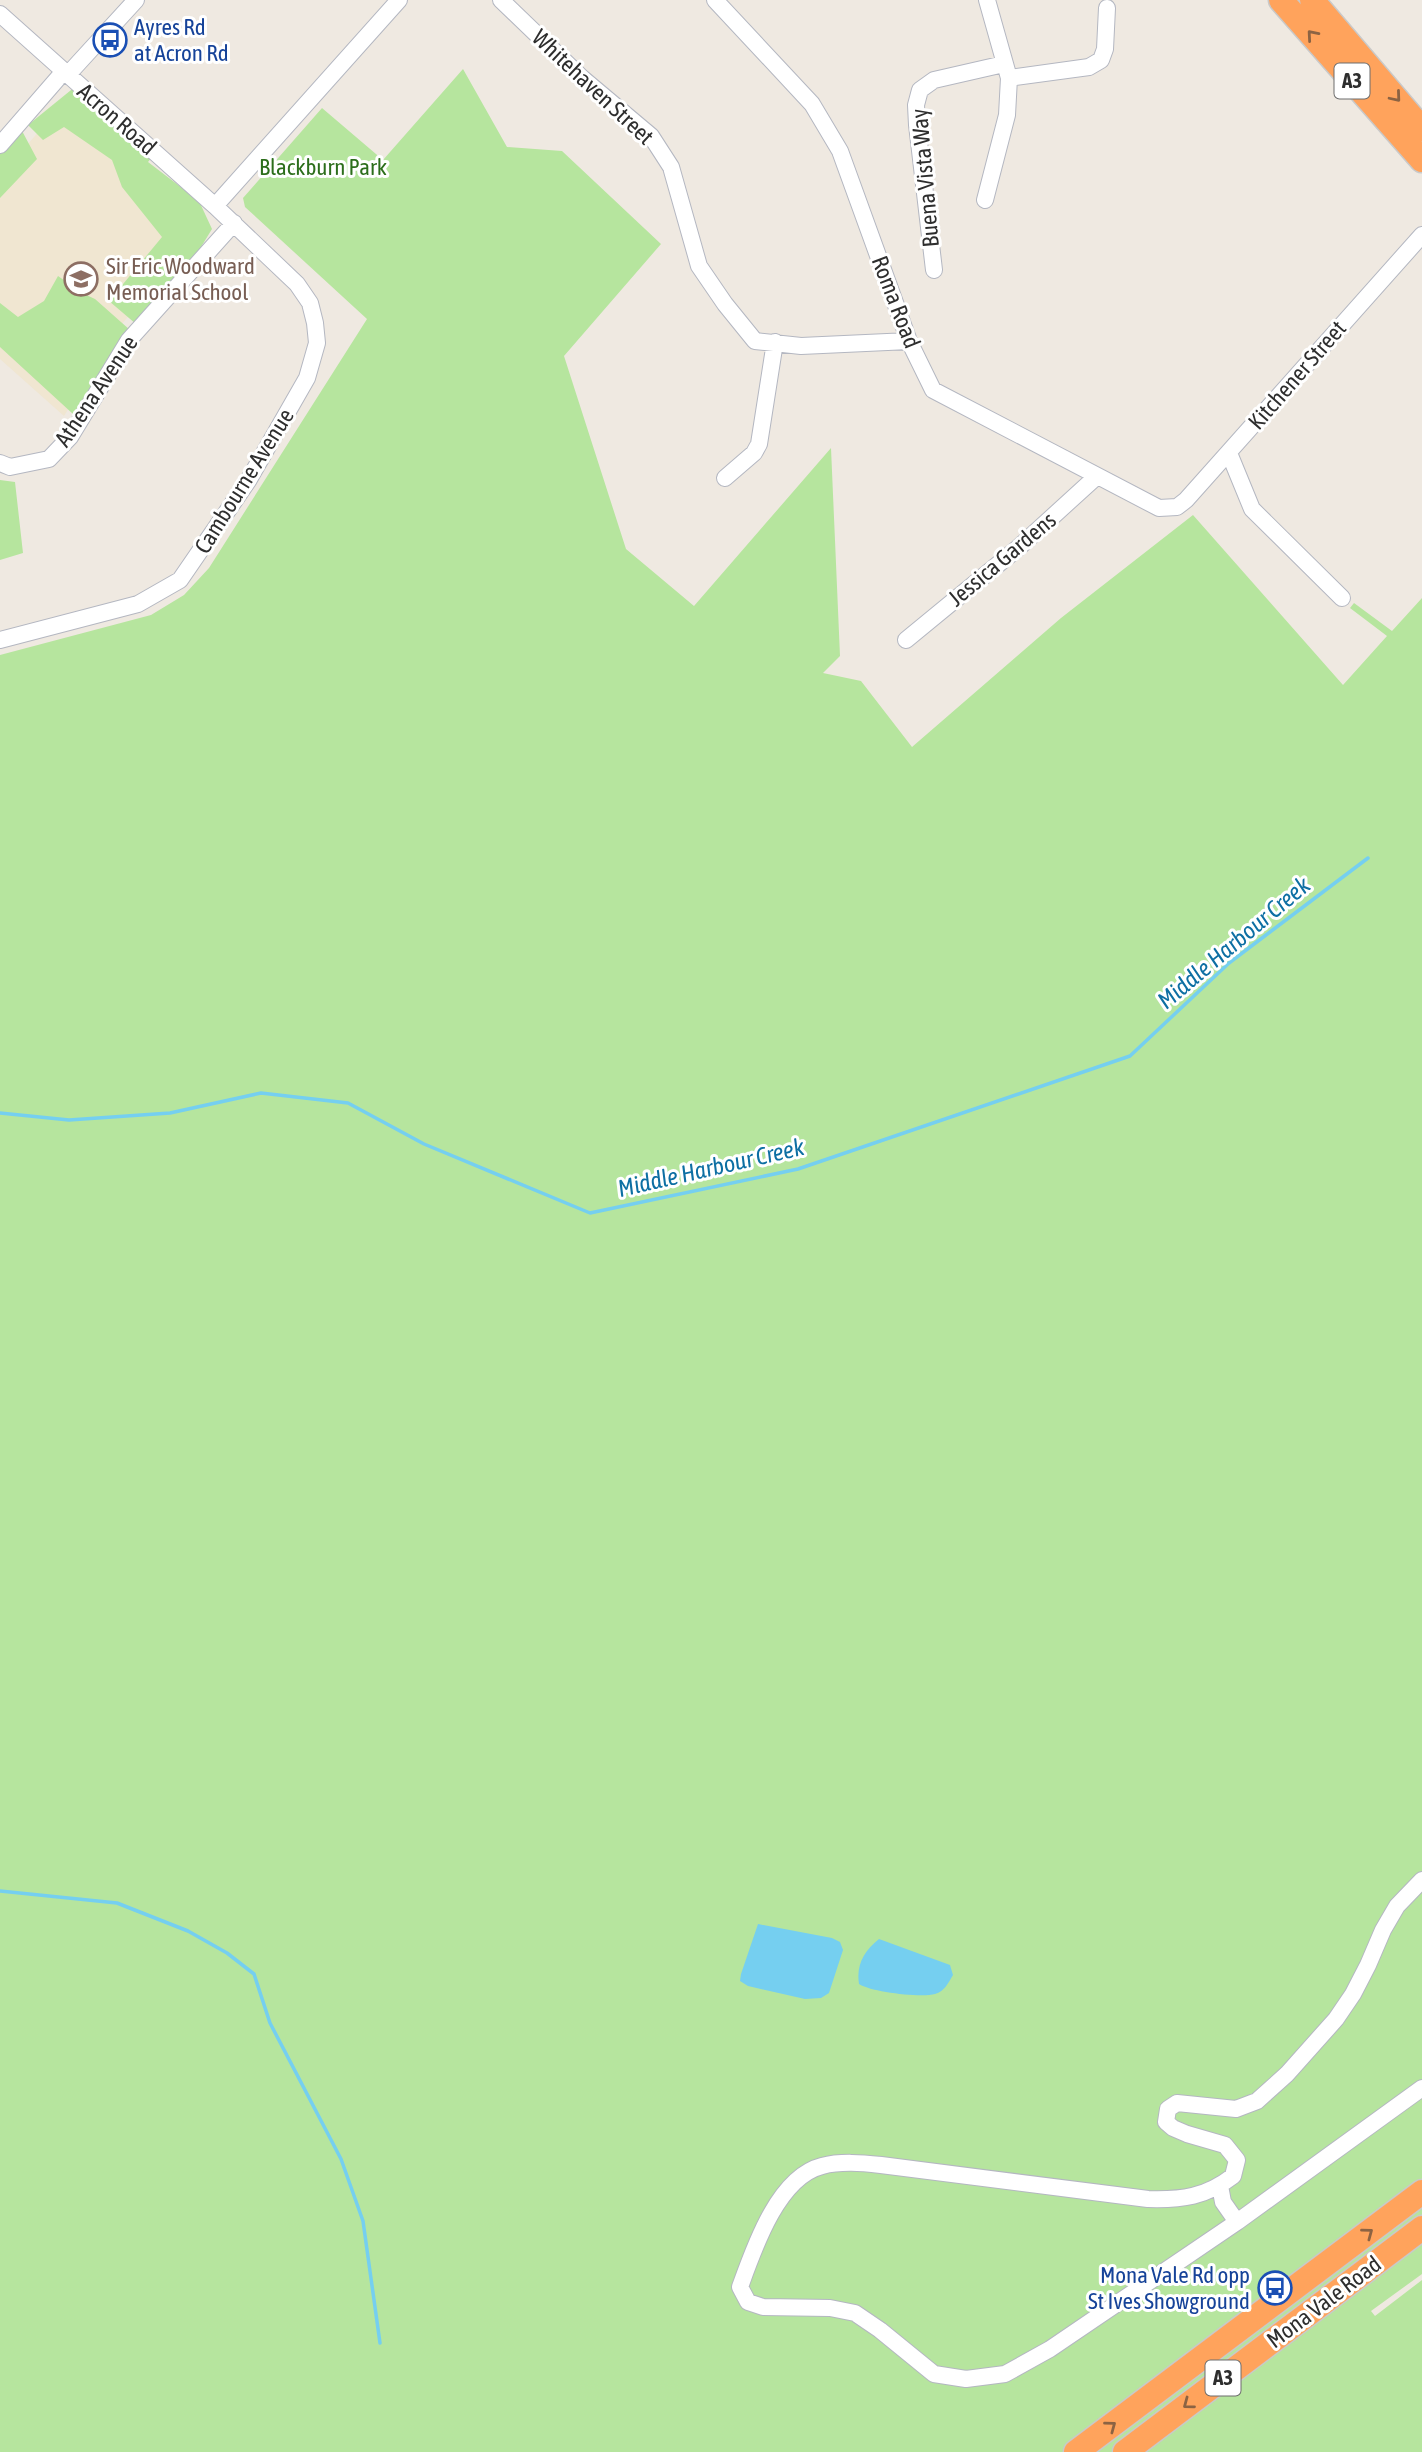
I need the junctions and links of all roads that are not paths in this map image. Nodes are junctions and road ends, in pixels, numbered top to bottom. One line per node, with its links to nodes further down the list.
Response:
1 (136, 0): 11 (street)
2 (399, 0): 16 (street)
3 (500, 0): 21 (street, Whitehaven Street)
4 (715, 0): 20 (street, Roma Road)
5 (987, 0): 10 (street)
6 (1282, 0): 14 (highway, A3, one-way to 6)
7 (1312, 0): 12 (highway, A3, one-way to 12)
8 (1107, 8): 10 (street, Buena Vista Way)
9 (0, 14): 11 (street, Acron Road)
10 (1006, 71): 15 (street); 19 (street, Buena Vista Way)
11 (65, 74): 13 (street); 16 (street, Acron Road)
12 (1422, 129)
13 (0, 145)
14 (1422, 160)
15 (985, 200)
16 (215, 206): 17 (street, Acron Road)
17 (234, 223): 23 (street, Athena Avenue); 28 (street, Cambourne Avenue)
18 (1422, 235): 22 (street, Kitchener Street)
19 (933, 270)
20 (909, 341): 21 (street, Whitehaven Street); 24 (street, Roma Road)
21 (775, 342): 25 (street)
22 (1228, 453): 26 (street, Kitchener Street); 27 (street)
23 (0, 463)
24 (1096, 477): 26 (street, Roma Road); 29 (street, Jessica Gardens)
25 (726, 478)
26 (1167, 509)
27 (1342, 598)
28 (0, 640)
29 (906, 640)
30 (1422, 1880): 32 (street)
31 (1422, 2088): 34 (street)
32 (1220, 2186): 34 (street); 34 (street)
33 (1422, 2192): 36 (highway, Mona Vale Road / A3, one-way to 33)
34 (1237, 2222)
35 (1422, 2228): 37 (highway, Mona Vale Road / A3, one-way to 37)
36 (1076, 2452)
37 (1125, 2452)

